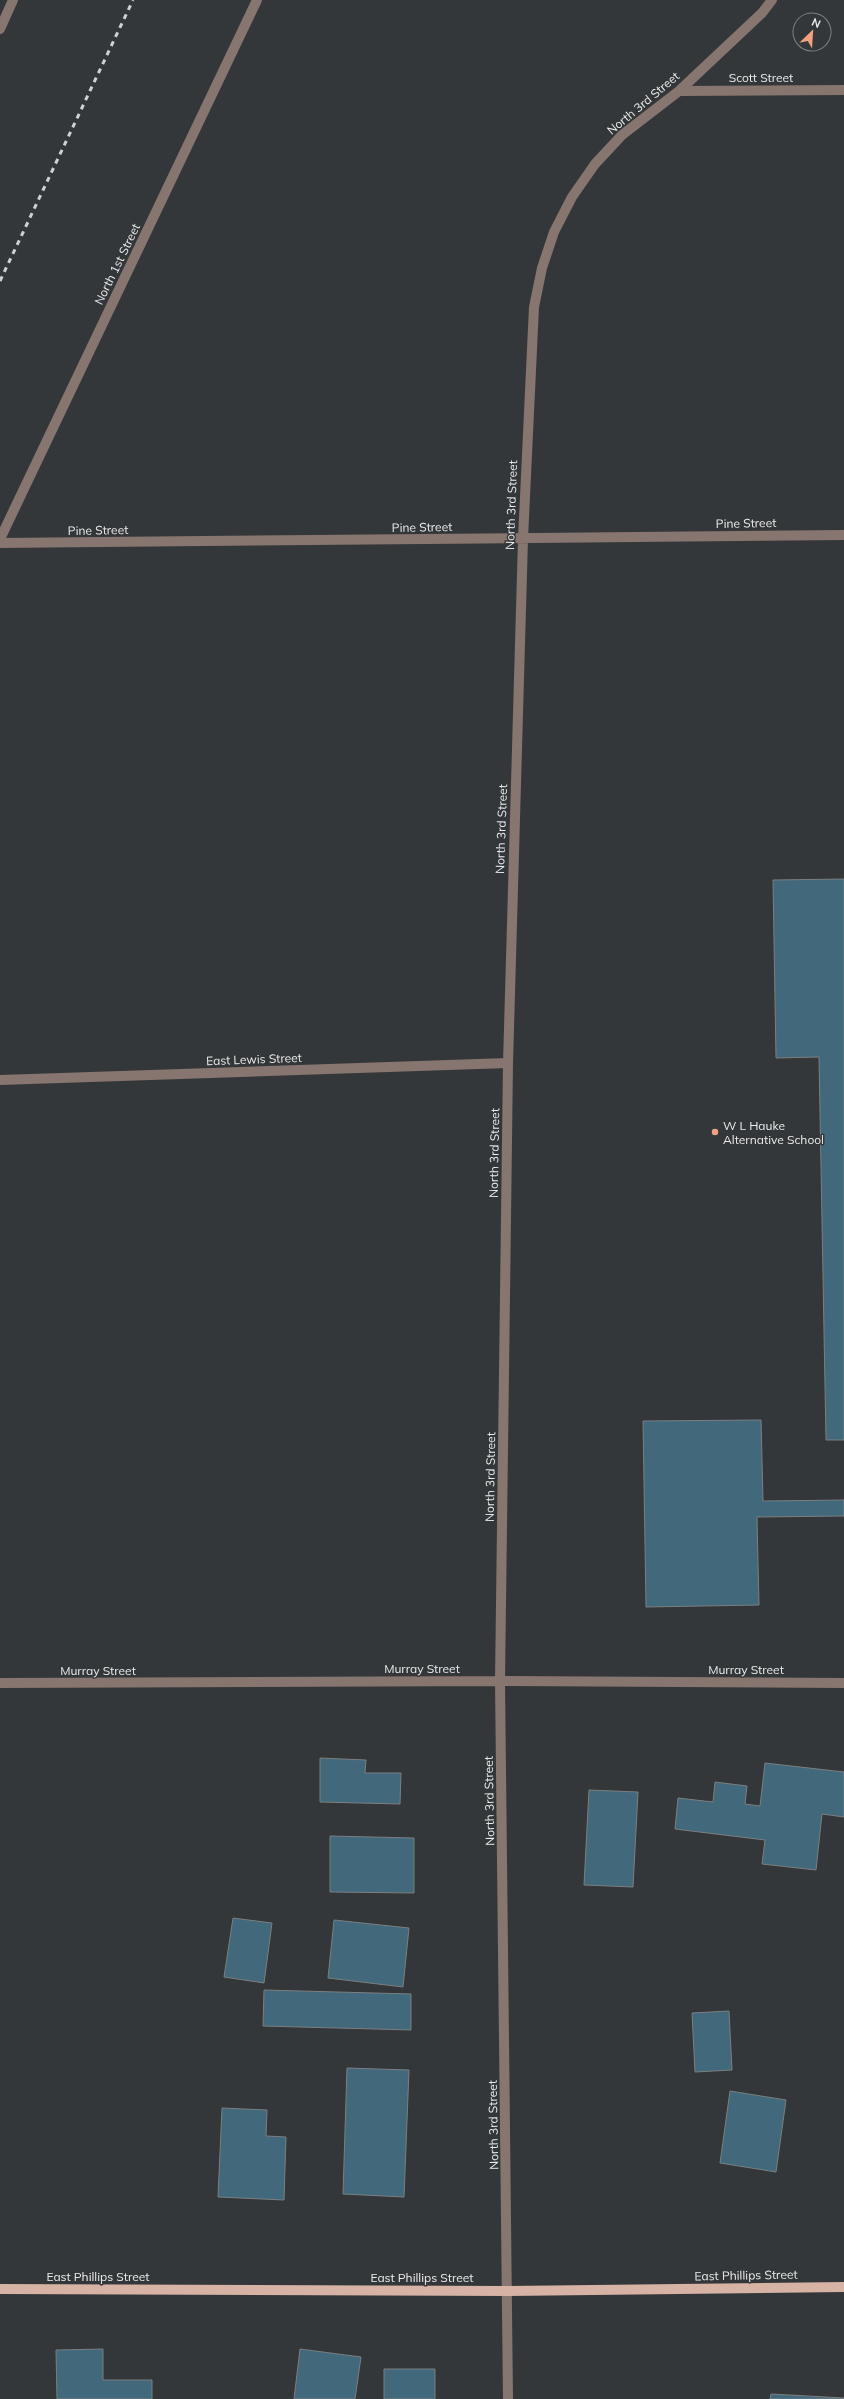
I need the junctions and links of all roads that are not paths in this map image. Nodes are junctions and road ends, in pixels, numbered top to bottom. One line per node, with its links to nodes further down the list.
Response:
1 (13, 0): 4 (street)
2 (257, 0): 8 (street, North 1st Street)
3 (772, 0): 6 (street, North 3rd Street)
4 (0, 29)
5 (844, 90): 6 (street, Scott Street)
6 (678, 91): 9 (street, North 3rd Street)
7 (844, 535): 9 (street, Pine Street)
8 (0, 539)
9 (523, 539): 10 (street, Pine Street); 11 (street, North 3rd Street)
10 (0, 544)
11 (508, 1063): 12 (street, East Lewis Street); 13 (street, North 3rd Street)
12 (0, 1080)
13 (500, 1681): 14 (street, Murray Street); 15 (street, Murray Street); 18 (street, North 3rd Street)
14 (0, 1683)
15 (844, 1683)
16 (844, 2288): 18 (main road, East Phillips Street)
17 (0, 2289): 18 (main road, East Phillips Street)
18 (508, 2291): 19 (street, North 3rd Street)
19 (508, 2399)

